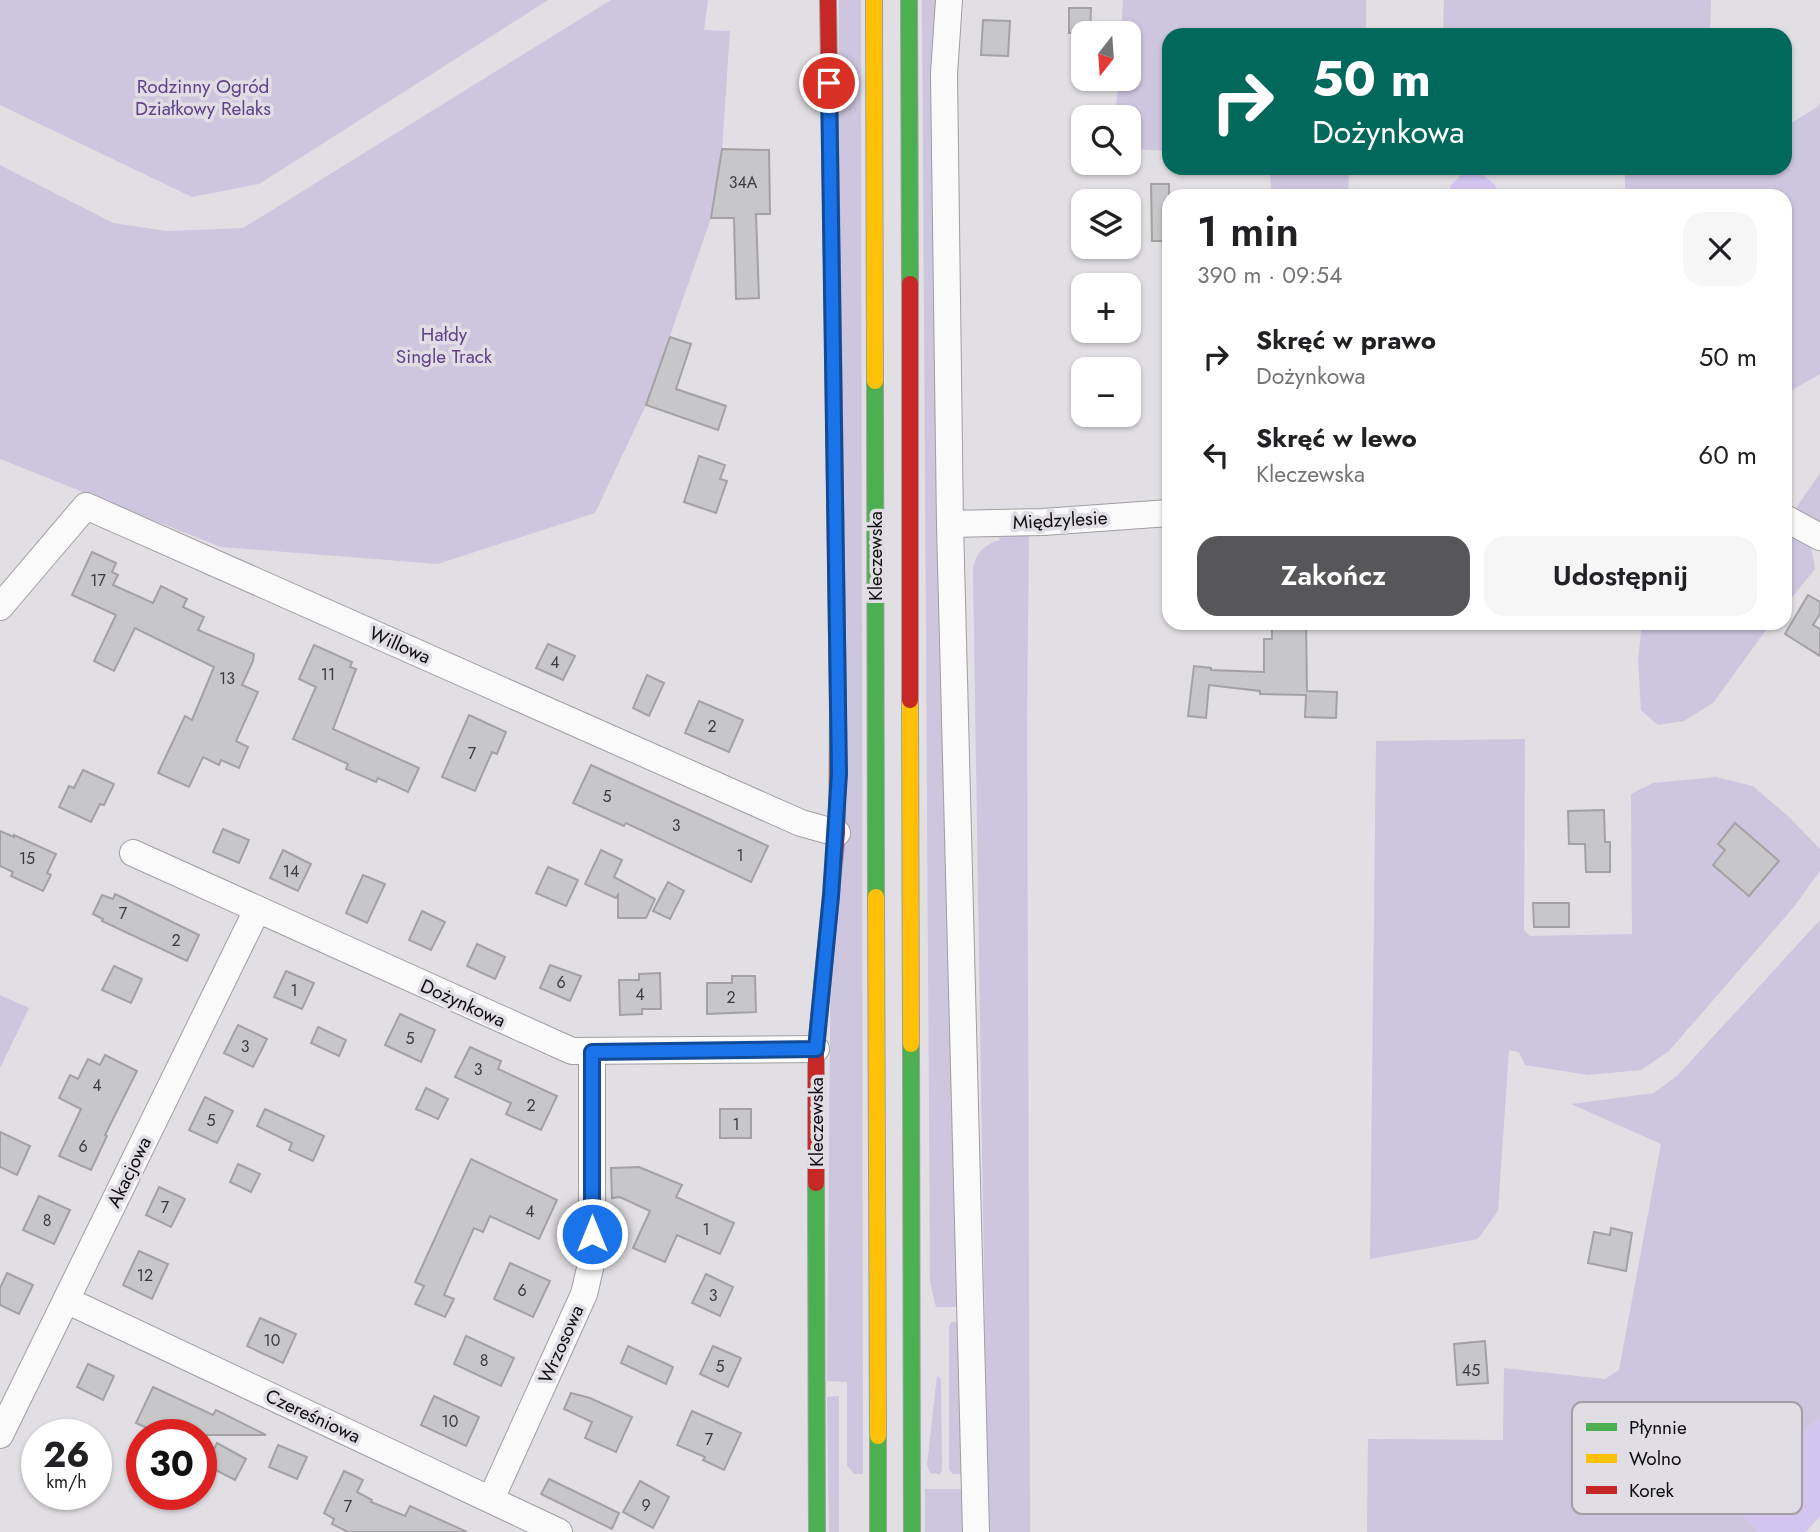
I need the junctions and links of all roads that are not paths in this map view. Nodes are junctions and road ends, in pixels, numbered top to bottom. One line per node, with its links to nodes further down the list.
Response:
1 (828, 0): 10 (main road, Kleczewska)
2 (874, 0): 20 (main road, Kleczewska)
3 (909, 0): 21 (main road, Kleczewska)
4 (949, 0): 7 (street)
5 (1162, 514): 7 (street, Międzylesie)
6 (1792, 522): 8 (street)
7 (950, 524): 22 (street)
8 (1820, 537)
9 (0, 607): 10 (street, Willowa)
10 (836, 832): 13 (main road, Kleczewska)
11 (133, 853): 12 (street, Dożynkowa)
12 (257, 910): 14 (street, Dożynkowa); 15 (street, Akacjowa)
13 (816, 1049): 14 (street, Dożynkowa); 19 (main road, Kleczewska)
14 (592, 1052): 17 (street, Wrzosowa)
15 (66, 1300): 16 (street, Akacjowa); 17 (street, Czereśniowa)
16 (0, 1435)
17 (491, 1499): 18 (street, Czereśniowa)
18 (559, 1532)
19 (817, 1532)
20 (878, 1532)
21 (912, 1532)
22 (976, 1532)

